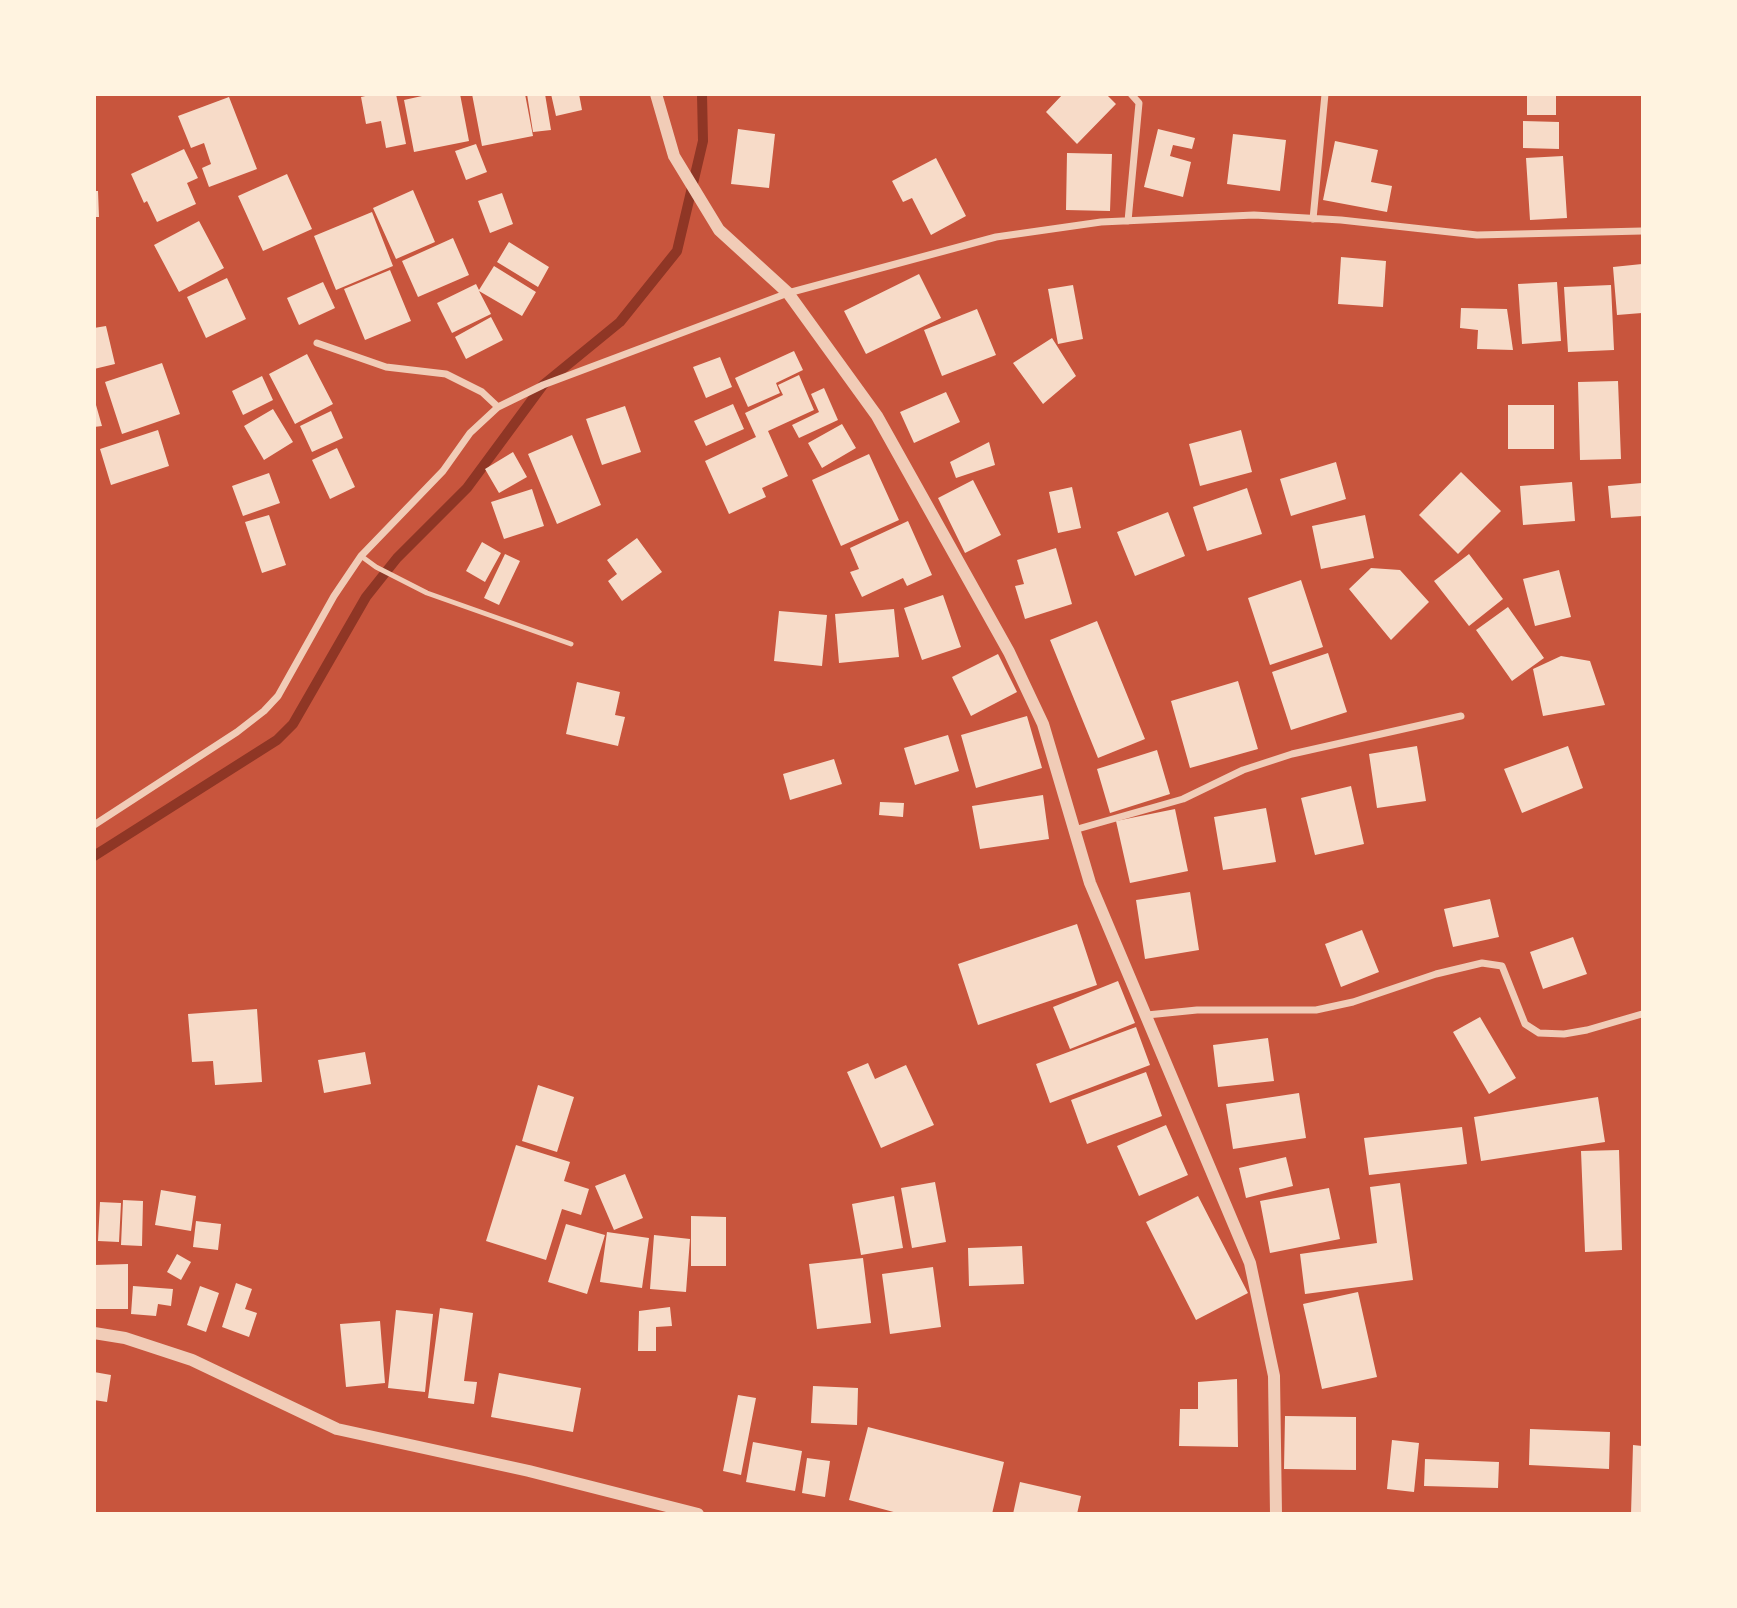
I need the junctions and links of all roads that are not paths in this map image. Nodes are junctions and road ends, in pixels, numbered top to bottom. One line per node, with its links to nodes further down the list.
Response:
1 (656, 94): 7 (street)
2 (1131, 94): 5 (street)
3 (1325, 94): 4 (street)
4 (1313, 219): 5 (street); 6 (street)
5 (1128, 221): 7 (street)
6 (1643, 231)
7 (788, 293): 9 (street); 14 (street)
8 (317, 343): 9 (street)
9 (498, 407): 10 (street)
10 (361, 556): 11 (lane); 13 (street)
11 (571, 644)
12 (1461, 716): 14 (street)
13 (94, 825)
14 (1074, 830): 16 (street)
15 (1643, 1014): 16 (street)
16 (1147, 1015): 19 (street)
17 (94, 1333): 18 (street)
18 (698, 1514)
19 (1276, 1514)

